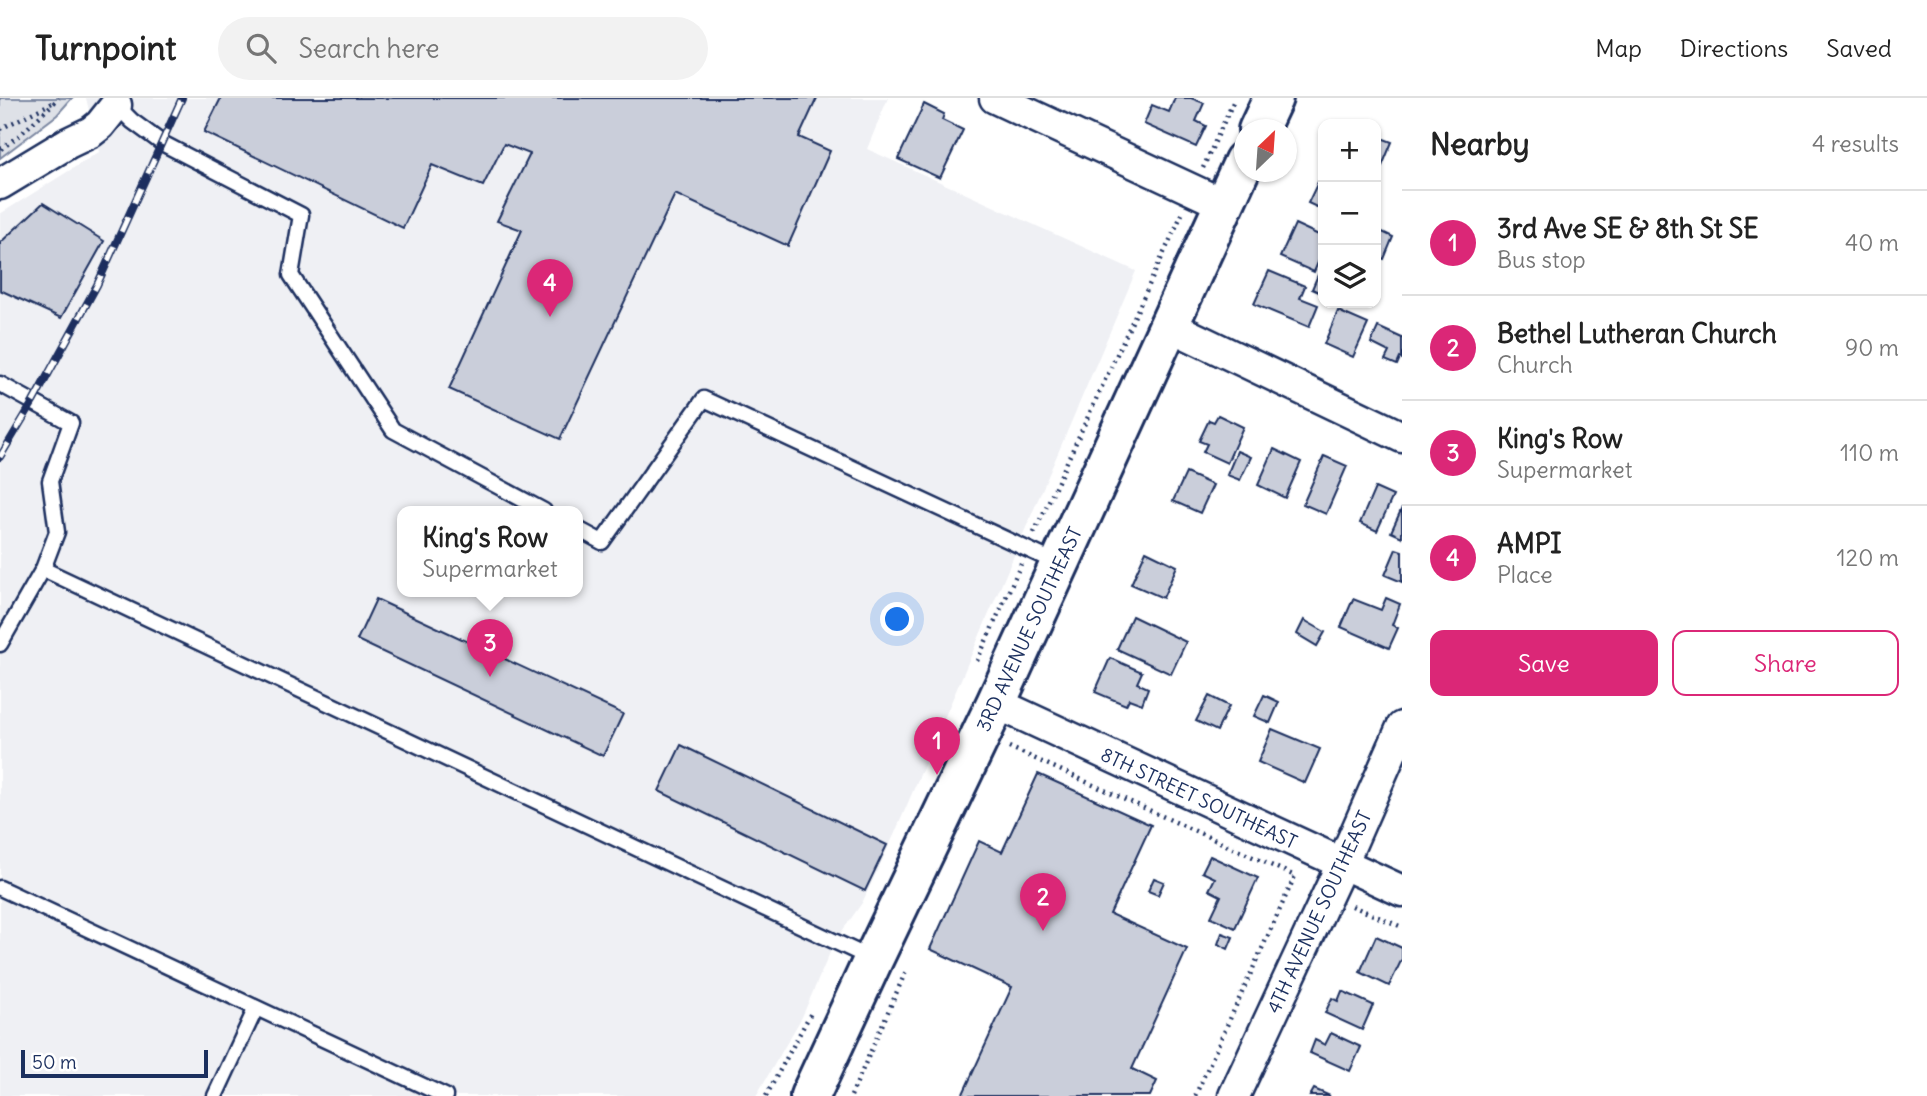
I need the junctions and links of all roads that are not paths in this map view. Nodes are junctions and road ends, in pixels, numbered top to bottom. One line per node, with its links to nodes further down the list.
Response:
1 (995, 98): 7 (street)
2 (1273, 98): 4 (main road)
3 (119, 102): 6 (street); 11 (lane)
4 (1263, 119)
5 (1234, 172): 7 (main road, 3RD AVENUE SOUTHEAST)
6 (0, 184)
7 (1209, 198): 8 (main road, 3RD AVENUE SOUTHEAST)
8 (1170, 326): 10 (street); 13 (main road, 3RD AVENUE SOUTHEAST)
9 (0, 384): 14 (lane)
10 (1402, 437)
11 (535, 506)
12 (583, 532): 13 (lane)
13 (1043, 556): 16 (main road, 3RD AVENUE SOUTHEAST)
14 (43, 569): 15 (lane); 21 (lane)
15 (0, 644)
16 (996, 703): 18 (street, 8TH STREET SOUTHEAST); 21 (main road, 3RD AVENUE SOUTHEAST)
17 (1402, 727): 18 (street, 4TH AVENUE SOUTHEAST)
18 (1342, 864): 20 (street, 8TH STREET SOUTHEAST); 26 (street, 4TH AVENUE SOUTHEAST)
19 (0, 888): 22 (lane)
20 (1402, 891)
21 (891, 961): 25 (main road, 3RD AVENUE SOUTHEAST)
22 (256, 1008): 23 (lane); 24 (lane)
23 (215, 1096)
24 (444, 1096)
25 (810, 1096)
26 (1234, 1096)

